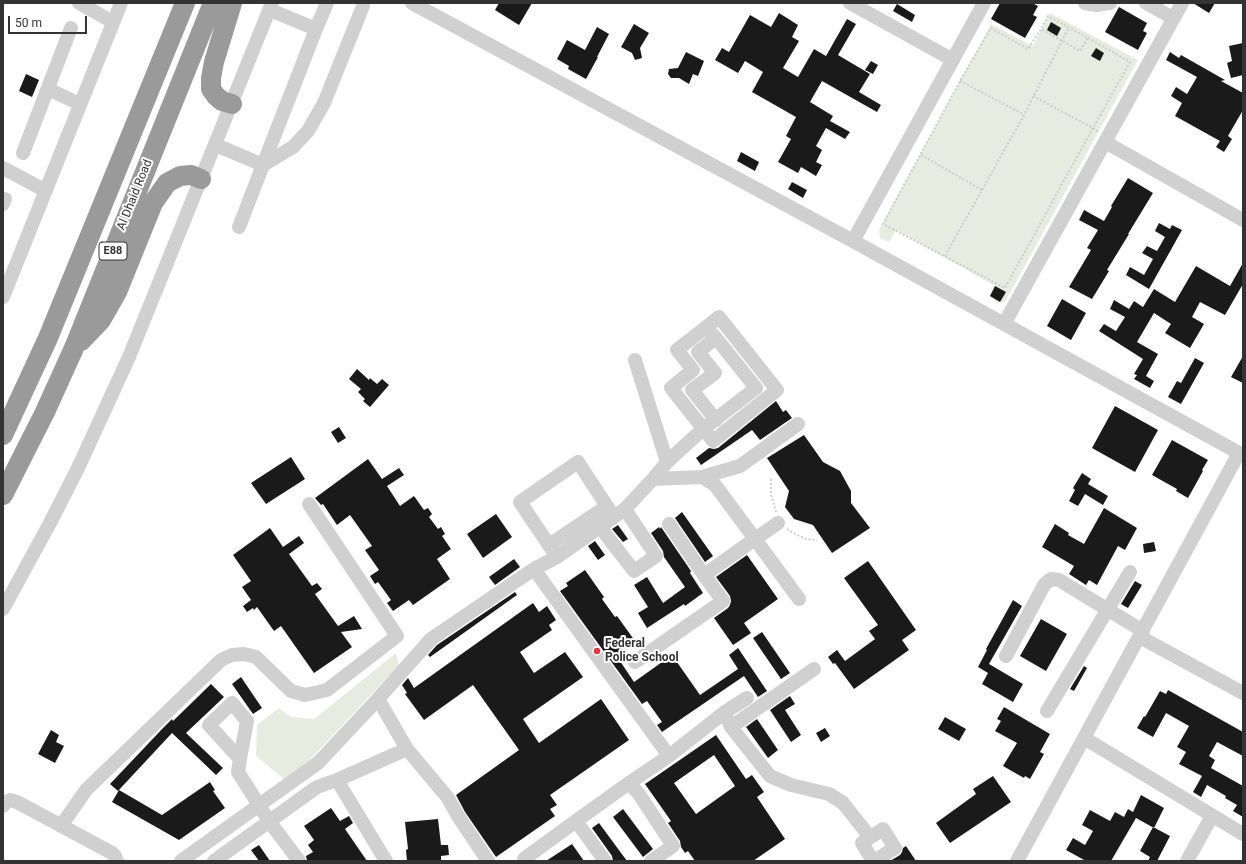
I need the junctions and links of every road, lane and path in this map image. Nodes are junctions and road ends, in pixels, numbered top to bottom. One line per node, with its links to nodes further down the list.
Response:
1 (79, 3): 17 (street)
2 (121, 3): 17 (street)
3 (185, 3): 55 (highway, E88)
4 (212, 3): 50 (highway, Al Dhaid Road / E88)
5 (232, 3): 29 (highway)
6 (327, 3): 20 (street)
7 (363, 3): 36 (street)
8 (412, 3): 43 (street)
9 (850, 3): 24 (street)
10 (984, 3): 24 (street)
11 (1085, 3): 12 (street)
12 (1110, 3)
13 (1146, 3): 16 (street)
14 (1182, 3): 16 (street)
15 (271, 7): 20 (street); 29 (street)
16 (1173, 18): 32 (street)
17 (113, 22): 28 (street)
18 (1069, 27): 21 (path); 22 (path); 23 (path)
19 (71, 28): 26 (street)
20 (316, 29): 36 (street)
21 (1041, 29): 23 (path); 25 (path)
22 (1088, 38): 23 (path); 31 (path)
23 (1062, 41): 27 (path)
24 (953, 60): 43 (street)
25 (960, 82): 30 (path); 35 (path)
26 (48, 89): 28 (street); 34 (street)
27 (1033, 96): 30 (path); 31 (path)
28 (80, 104): 40 (street)
29 (232, 104): 33 (street)
30 (1024, 114): 39 (path)
31 (1094, 128): 32 (path); 44 (path)
32 (1106, 140): 41 (street); 47 (street)
33 (216, 145): 36 (street); 38 (street)
34 (23, 153)
35 (921, 155): 39 (path); 44 (path)
36 (263, 165): 42 (street)
37 (3, 168): 40 (street)
38 (201, 180): 50 (highway); 75 (street)
39 (982, 190): 44 (path)
40 (46, 191): 45 (street)
41 (1243, 220)
42 (239, 227)
43 (852, 241): 47 (street)
44 (945, 257)
45 (8, 269): 46 (street)
46 (3, 297)
47 (1004, 324): 56 (street)
48 (706, 327): 49 (street); 54 (street); 54 (street)
49 (716, 338): 52 (street); 52 (street)
50 (74, 348): 61 (highway, Al Dhaid Road / E88)
51 (635, 360): 57 (street)
52 (716, 420): 54 (street)
53 (798, 424): 58 (street)
54 (704, 429): 57 (street)
55 (3, 435)
56 (1241, 454): 77 (street)
57 (668, 462): 60 (street)
58 (702, 476): 60 (street); 67 (street)
59 (771, 479): 64 (path)
60 (653, 480): 63 (street)
61 (3, 495)
62 (309, 504): 98 (street)
63 (615, 510): 66 (street); 66 (street); 69 (street); 69 (street)
64 (780, 521): 67 (street); 68 (path)
65 (669, 524): 73 (street)
66 (600, 527): 70 (street)
67 (754, 539): 73 (street); 74 (street)
68 (817, 540)
69 (549, 545): 70 (street)
70 (557, 557): 71 (street)
71 (534, 568): 83 (street); 89 (street)
72 (1130, 572): 76 (street)
73 (704, 575): 79 (street)
74 (799, 599)
75 (3, 609)
76 (1108, 609): 77 (street); 78 (street); 84 (street)
77 (1141, 634): 81 (street); 87 (street)
78 (1006, 656)
79 (635, 662)
80 (814, 669): 86 (street)
81 (1243, 693)
82 (747, 698): 85 (street)
83 (378, 699): 88 (street); 93 (street)
84 (1048, 711)
85 (725, 712): 86 (street); 89 (street)
86 (731, 727): 100 (street)
87 (1084, 738): 95 (street); 111 (street)
88 (407, 749): 91 (street); 107 (street)
89 (669, 756): 92 (street)
90 (240, 759): 93 (street)
91 (337, 780): 96 (street); 106 (street)
92 (629, 783): 97 (street); 109 (street)
93 (258, 805): 96 (street); 103 (street)
94 (3, 806): 98 (street)
95 (1212, 816): 99 (street); 112 (street)
96 (269, 821): 104 (street); 105 (street)
97 (576, 821): 101 (street); 108 (street)
98 (61, 826): 102 (street)
99 (1243, 834)
100 (870, 837): 110 (street); 110 (street)
101 (524, 860)
102 (117, 861)
103 (181, 861)
104 (214, 861)
105 (299, 861)
106 (386, 861)
107 (488, 861)
108 (604, 861)
109 (651, 861)
110 (874, 861)
111 (1017, 861)
112 (1187, 861)

